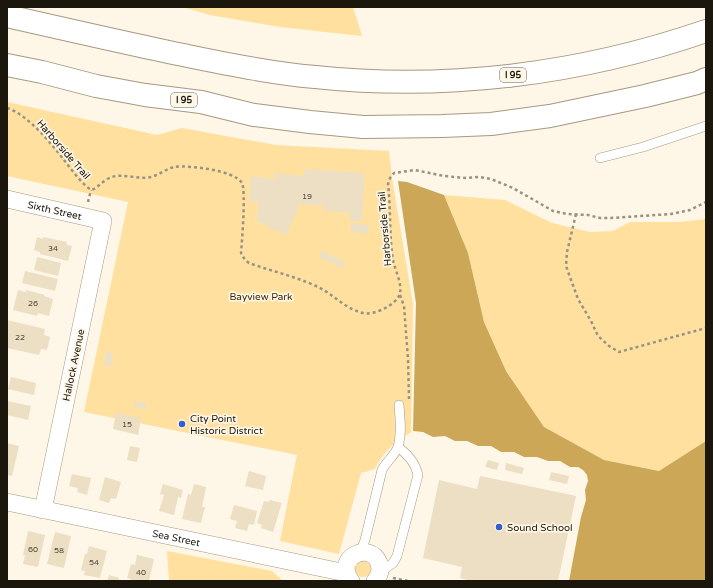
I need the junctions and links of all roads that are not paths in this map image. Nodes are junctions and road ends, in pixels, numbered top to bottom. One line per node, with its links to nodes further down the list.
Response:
1 (7, 16): 2 (highway, I 95)
2 (706, 31)
3 (7, 65): 4 (highway, I 95)
4 (706, 79)
5 (706, 126): 6 (lane)
6 (600, 158)
7 (7, 198): 8 (street, Sixth Street)
8 (103, 221): 12 (street, Hallock Avenue)
9 (399, 405): 10 (lane)
10 (398, 447): 13 (lane); 14 (lane)
11 (7, 502): 12 (street, Sea Street)
12 (44, 510): 15 (street, Sea Street)
13 (360, 553): 14 (street); 15 (street)
14 (378, 576)
15 (349, 577)

